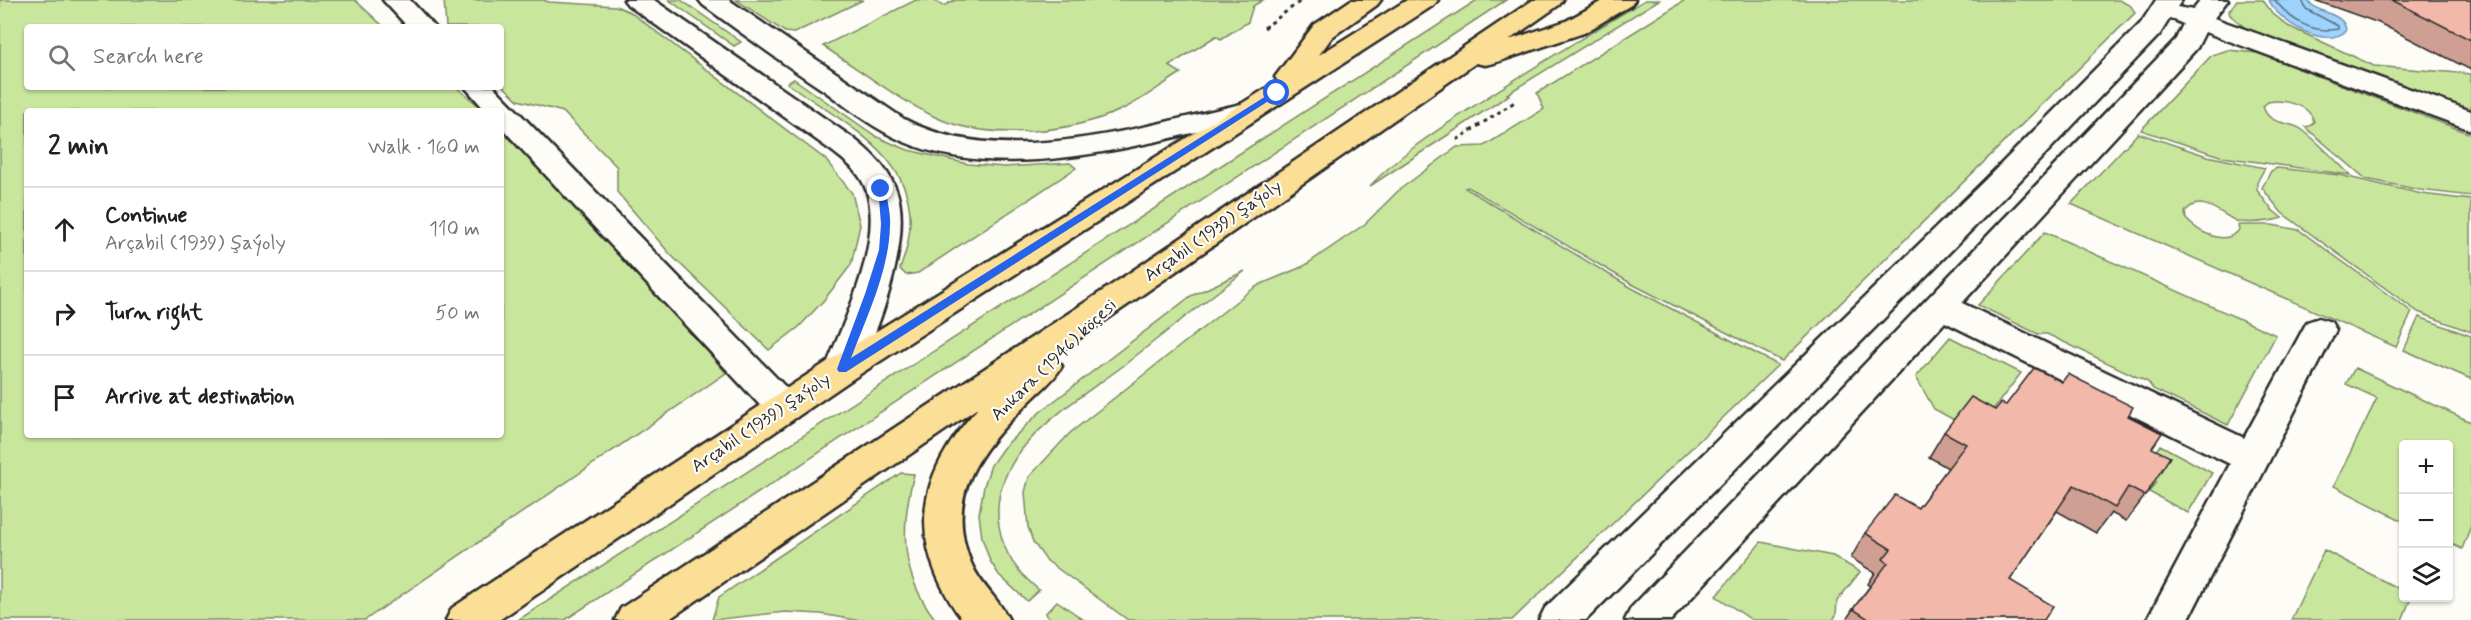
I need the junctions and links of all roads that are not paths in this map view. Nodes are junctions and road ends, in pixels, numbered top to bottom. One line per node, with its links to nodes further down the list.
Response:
1 (396, 0): 10 (lane)
2 (637, 0): 21 (lane)
3 (712, 0): 15 (lane)
4 (1368, 0): 13 (main road)
5 (1425, 0): 13 (main road, Arçabil (1939) şaýoly)
6 (1550, 0): 11 (main road, Arçabil (1939) şaýoly)
7 (1622, 0): 11 (main road)
8 (2157, 2): 9 (lane); 27 (lane)
9 (2206, 10): 17 (lane); 19 (lane)
10 (419, 24)
11 (1446, 69): 18 (main road, Arçabil (1939) şaýoly)
12 (482, 90): 14 (lane)
13 (1277, 93): 15 (main road, Arçabil (1939) şaýoly)
14 (499, 108)
15 (1250, 110): 21 (main road, Arçabil (1939) şaýoly)
16 (504, 113): 22 (lane)
17 (2471, 121)
18 (1125, 292): 25 (main road, Arçabil (1939) şaýoly); 26 (main road, Ankara (1946) köçesi)
19 (1940, 306): 23 (lane); 28 (lane)
20 (2319, 330): 23 (lane)
21 (842, 369): 22 (main road, Arçabil (1939) şaýoly)
22 (784, 408): 24 (main road, Arçabil (1939) şaýoly)
23 (2251, 458): 29 (lane)
24 (466, 620)
25 (635, 620)
26 (989, 620)
27 (1559, 620)
28 (1645, 620)
29 (2166, 620)

